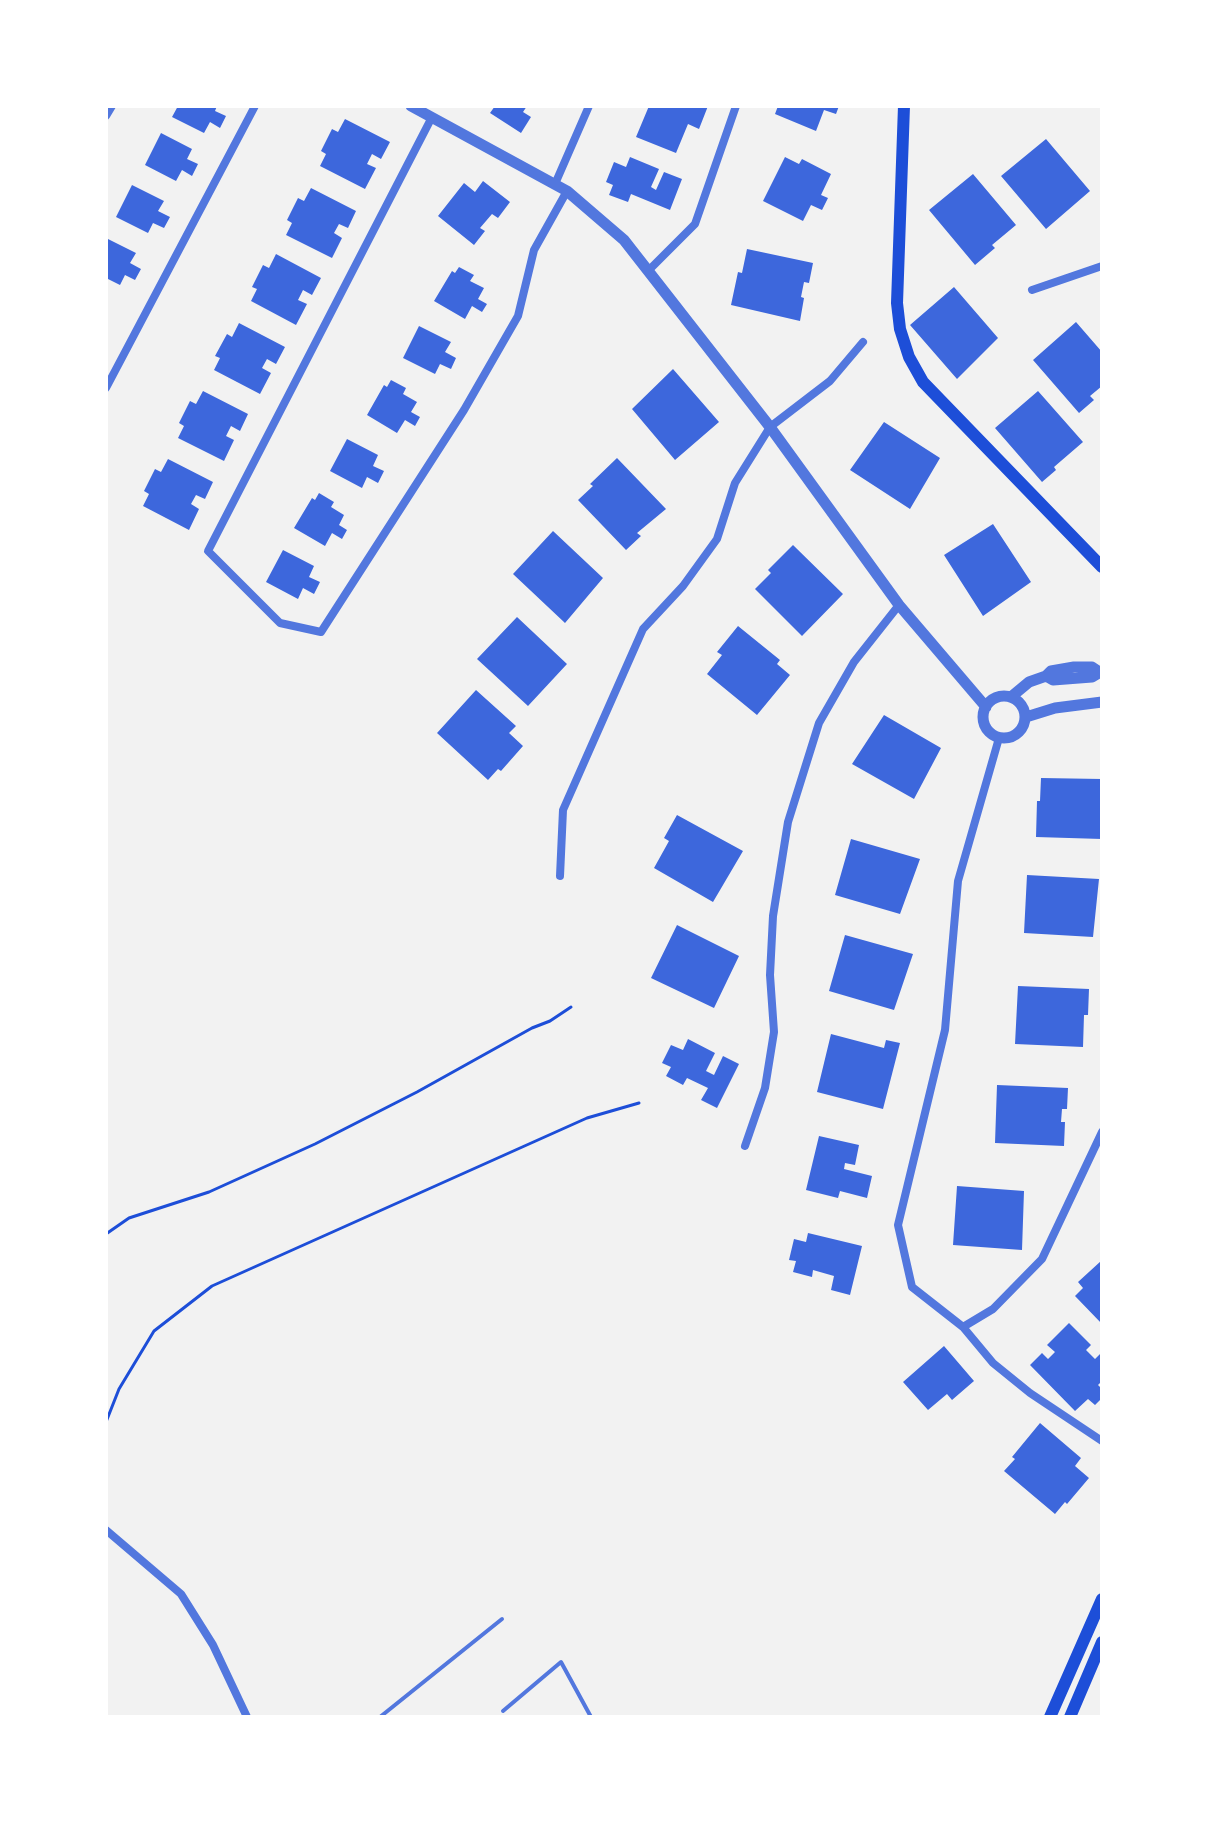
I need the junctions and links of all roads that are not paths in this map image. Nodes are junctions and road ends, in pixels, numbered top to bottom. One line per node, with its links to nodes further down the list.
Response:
1 (112, 106): 8 (street)
2 (255, 106): 15 (street)
3 (411, 106): 7 (street)
4 (589, 106): 9 (street)
5 (736, 106): 12 (street)
6 (904, 106): 17 (main road)
7 (429, 113): 9 (street); 10 (street)
8 (106, 116)
9 (555, 184): 10 (street)
10 (567, 191): 12 (street)
11 (1102, 266): 13 (street)
12 (649, 270): 16 (street)
13 (1032, 290)
14 (863, 342): 16 (street)
15 (106, 388)
16 (770, 427): 18 (street); 25 (street)
17 (1102, 567)
18 (899, 605): 22 (street); 27 (street)
19 (1100, 671): 20 (street)
20 (1011, 697): 22 (street); 23 (street)
21 (1102, 702): 23 (street)
22 (986, 707): 24 (street)
23 (1026, 717): 24 (street)
24 (999, 738): 28 (street)
25 (560, 876)
26 (1102, 1132): 28 (street)
27 (745, 1146)
28 (963, 1327): 29 (street)
29 (1102, 1441)
30 (106, 1530): 35 (street)
31 (1102, 1599): 38 (main road)
32 (502, 1619): 36 (lane)
33 (1102, 1642): 39 (main road)
34 (503, 1711): 37 (lane)
35 (247, 1717)
36 (380, 1717)
37 (591, 1717)
38 (1050, 1717)
39 (1070, 1717)

